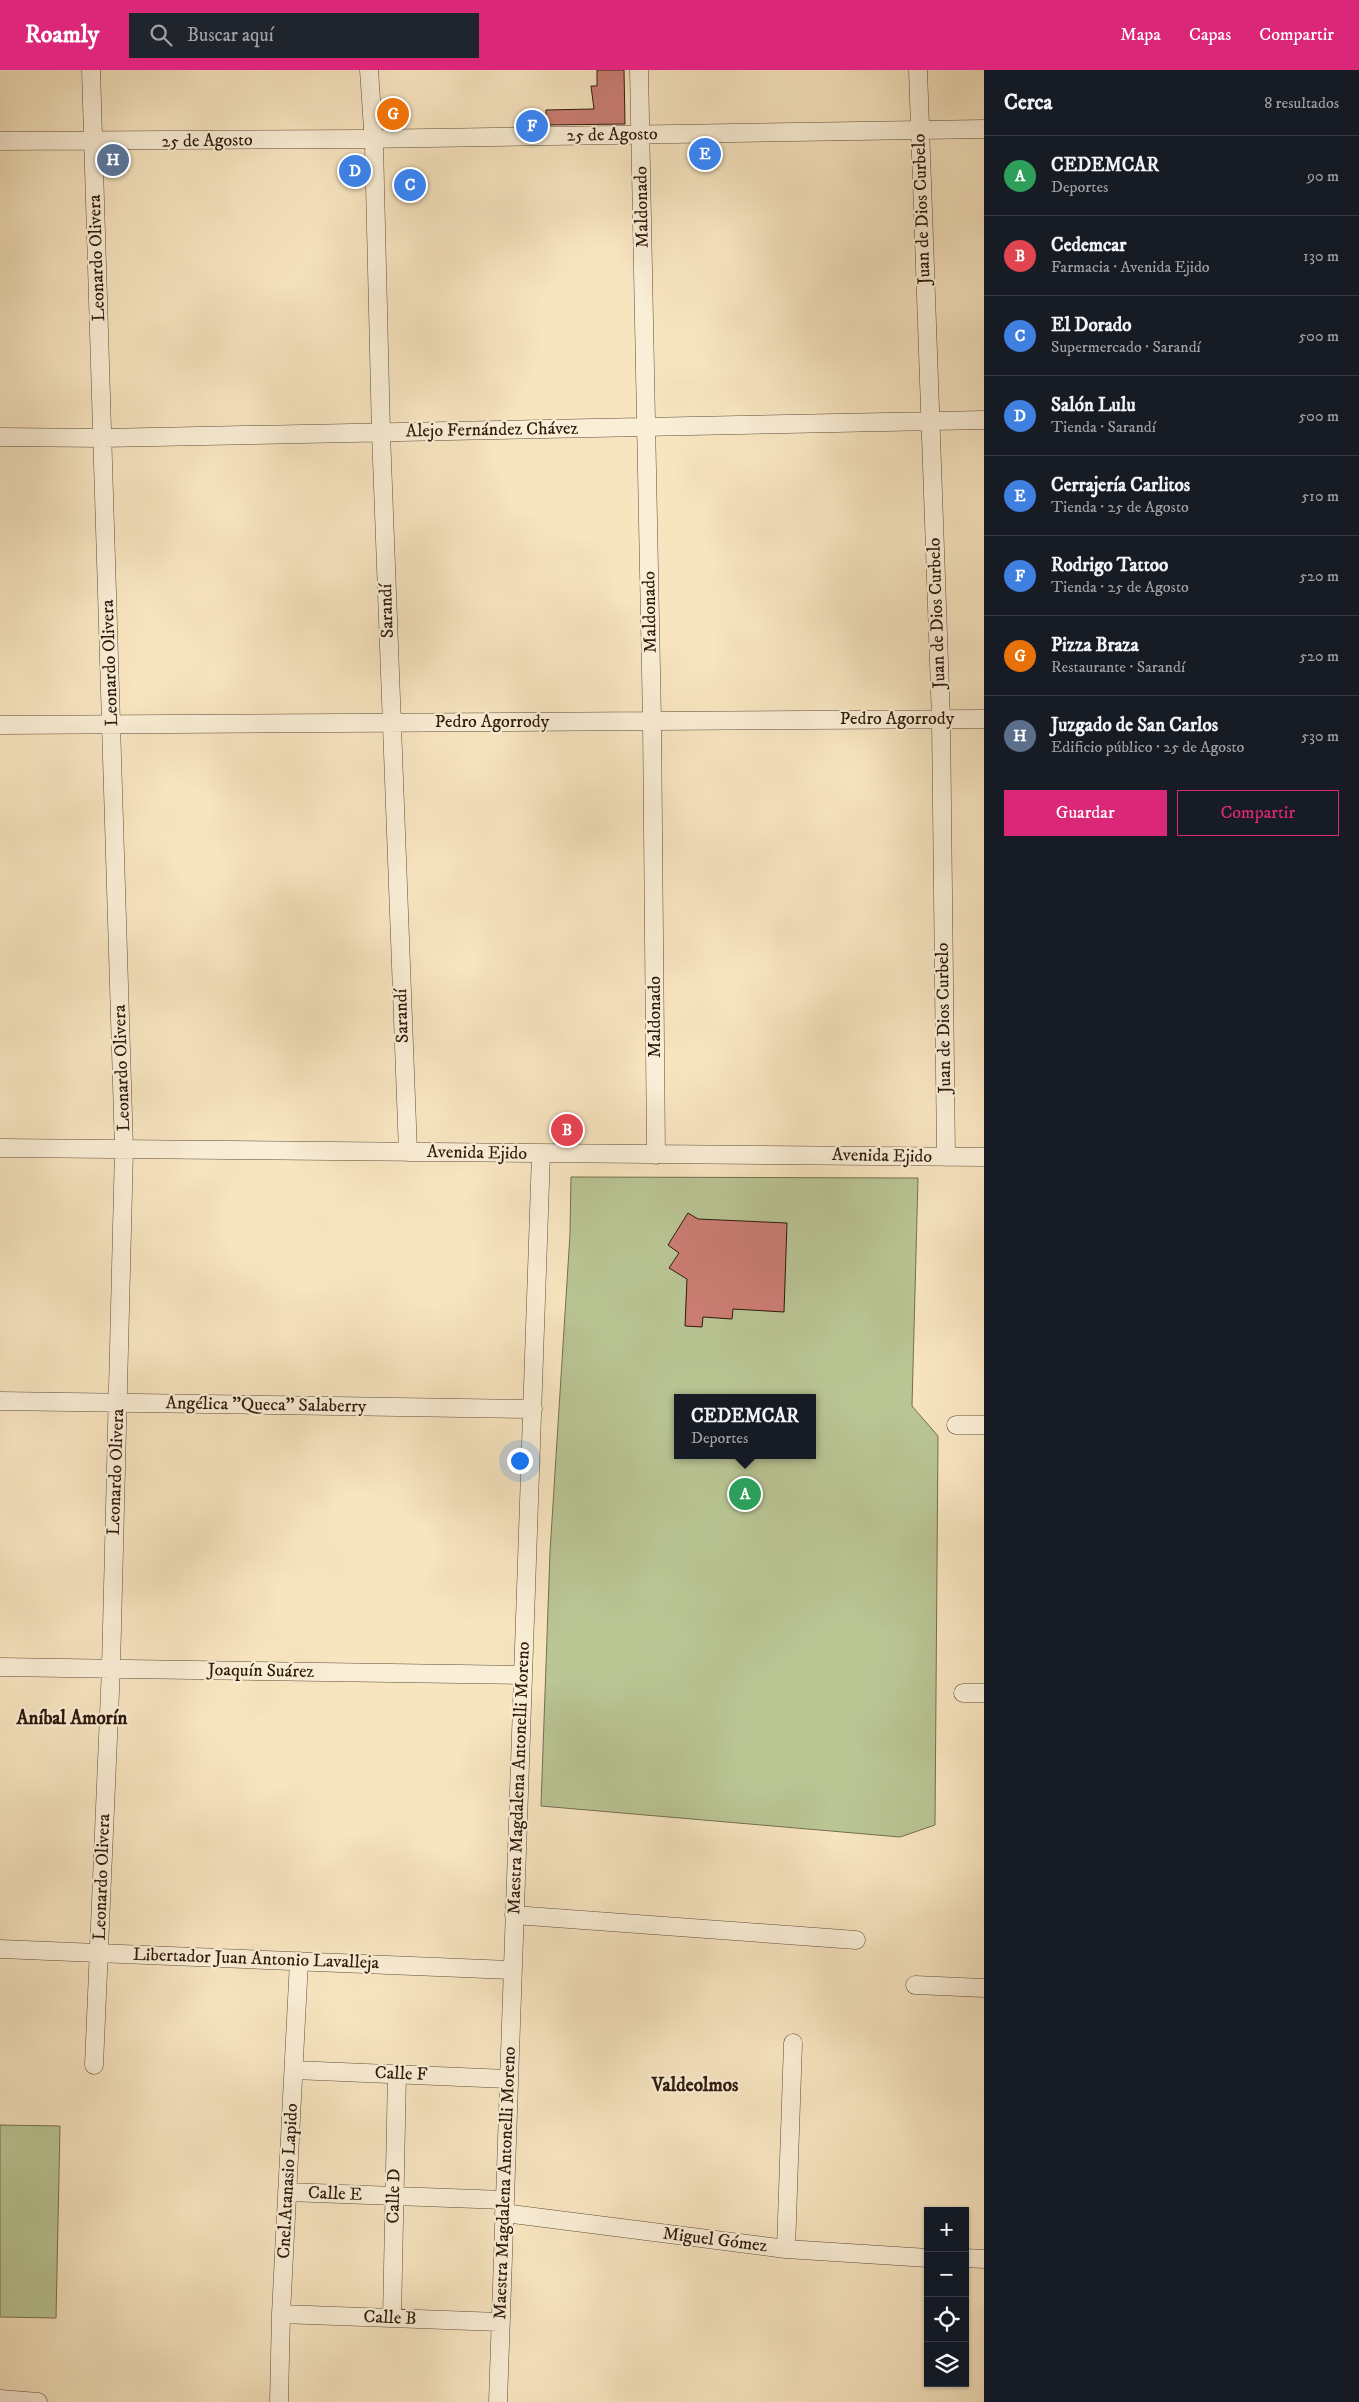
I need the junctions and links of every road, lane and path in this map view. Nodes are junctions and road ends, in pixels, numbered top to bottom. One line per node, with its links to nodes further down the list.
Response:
1 (91, 70): 10 (street, Leonardo Olivera)
2 (369, 70): 8 (street, Sarandí)
3 (639, 70): 7 (street, Maldonado)
4 (918, 70): 6 (street, Juan de Dios Curbelo)
5 (984, 129): 6 (street, 25 de Agosto)
6 (919, 131): 7 (street, 25 de Agosto); 12 (street, Juan de Dios Curbelo)
7 (641, 135): 8 (street, 25 de Agosto); 13 (street, Maldonado)
8 (373, 139): 10 (street, 25 de Agosto); 14 (street, Sarandí)
9 (0, 141): 10 (street, 25 de Agosto)
10 (93, 142): 16 (street, Leonardo Olivera)
11 (984, 420): 12 (street, Alejo Fernández Chávez)
12 (930, 421): 13 (street, Alejo Fernández Chávez); 17 (street, Juan de Dios Curbelo)
13 (646, 426): 14 (street, Alejo Fernández Chávez); 19 (street, Maldonado)
14 (381, 433): 16 (street, Alejo Fernández Chávez); 20 (street, Sarandí)
15 (0, 437): 16 (street, Alejo Fernández Chávez)
16 (103, 438): 21 (street, Leonardo Olivera)
17 (941, 719): 18 (street, Pedro Agorrody); 19 (street, Pedro Agorrody); 28 (street, Juan de Dios Curbelo)
18 (984, 719)
19 (652, 721): 20 (street, Pedro Agorrody); 27 (street, Maldonado)
20 (391, 723): 21 (street, Pedro Agorrody); 25 (street, Sarandí)
21 (112, 724): 22 (street, Pedro Agorrody); 24 (street, Leonardo Olivera)
22 (0, 725)
23 (0, 1148): 24 (street, Avenida Ejido)
24 (124, 1149): 25 (street, Avenida Ejido); 31 (street, Leonardo Olivera)
25 (408, 1152): 26 (street, Avenida Ejido)
26 (541, 1154): 27 (street, Avenida Ejido); 32 (street, Maestra Magdalena Antonelli Moreno)
27 (656, 1154): 28 (street, Avenida Ejido)
28 (946, 1157): 29 (street, Avenida Ejido)
29 (984, 1157)
30 (0, 1401): 31 (street, Angélica "Queca" Salaberry)
31 (118, 1403): 32 (street, Angélica "Queca" Salaberry); 36 (street, Leonardo Olivera)
32 (533, 1409): 37 (street, Maestra Magdalena Antonelli Moreno)
33 (956, 1425): 34 (street)
34 (984, 1425)
35 (0, 1667): 36 (street, Joaquín Suárez)
36 (111, 1668): 37 (street, Joaquín Suárez); 43 (street, Leonardo Olivera)
37 (523, 1675): 40 (street, Maestra Magdalena Antonelli Moreno)
38 (963, 1693): 39 (street)
39 (984, 1693)
40 (514, 1915): 41 (street); 45 (street, Maestra Magdalena Antonelli Moreno)
41 (856, 1940)
42 (0, 1949): 43 (street, Libertador Juan Antonio Lavalleja)
43 (99, 1952): 44 (street, Libertador Juan Antonio Lavalleja); 49 (street, Leonardo Olivera)
44 (299, 1961): 45 (street, Libertador Juan Antonio Lavalleja); 50 (street, Cnel.Atanasio Lapido)
45 (512, 1970): 52 (street, Maestra Magdalena Antonelli Moreno)
46 (915, 1985): 47 (street)
47 (984, 1988)
48 (793, 2043): 56 (street)
49 (94, 2065)
50 (294, 2070): 51 (street, Calle F); 53 (street, Cnel.Atanasio Lapido)
51 (397, 2074): 52 (street, Calle F); 54 (street, Calle D)
52 (508, 2078): 55 (street, Maestra Magdalena Antonelli Moreno)
53 (287, 2192): 54 (street, Calle E); 60 (street, Cnel.Atanasio Lapido)
54 (393, 2196): 55 (street, Calle E); 61 (street, Calle D)
55 (504, 2206): 56 (street, Miguel Gómez); 62 (street, Maestra Magdalena Antonelli Moreno)
56 (786, 2250): 57 (street, Miguel Gómez)
57 (924, 2258)
58 (969, 2258): 59 (street)
59 (984, 2258)
60 (280, 2314): 61 (street, Calle B); 65 (street, Cnel.Atanasio Lapido)
61 (392, 2318): 62 (street, Calle B)
62 (500, 2322): 66 (street, Maestra Magdalena Antonelli Moreno)
63 (0, 2400): 64 (street)
64 (38, 2402)
65 (279, 2402)
66 (498, 2402)

